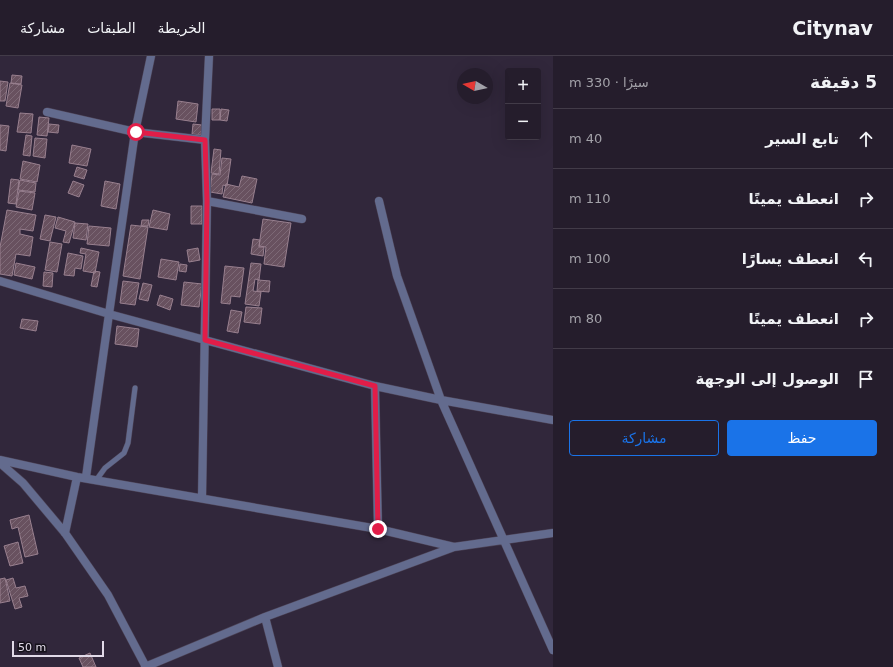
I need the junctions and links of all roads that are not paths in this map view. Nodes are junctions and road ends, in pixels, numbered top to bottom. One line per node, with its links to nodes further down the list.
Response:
1 (151, 56): 4 (street)
2 (209, 56): 5 (street)
3 (47, 112): 4 (street)
4 (136, 132): 5 (street); 10 (street)
5 (205, 140): 6 (street)
6 (207, 201): 8 (street); 11 (street)
7 (380, 201): 14 (street)
8 (302, 219)
9 (0, 281): 10 (street)
10 (109, 314): 11 (street); 18 (street)
11 (205, 340): 12 (street); 20 (street)
12 (375, 386): 14 (street); 21 (street)
13 (135, 388): 19 (lane)
14 (441, 400): 15 (street); 24 (street)
15 (553, 420)
16 (0, 462): 17 (street); 22 (street)
17 (77, 477): 18 (street); 22 (street)
18 (86, 477): 19 (street)
19 (97, 479): 20 (street)
20 (202, 498): 21 (street)
21 (378, 529): 25 (street)
22 (65, 533): 28 (street)
23 (553, 533): 24 (street)
24 (503, 540): 25 (street); 27 (street)
25 (454, 547): 26 (street)
26 (265, 617): 28 (street); 29 (street)
27 (553, 650)
28 (145, 667)
29 (278, 667)

